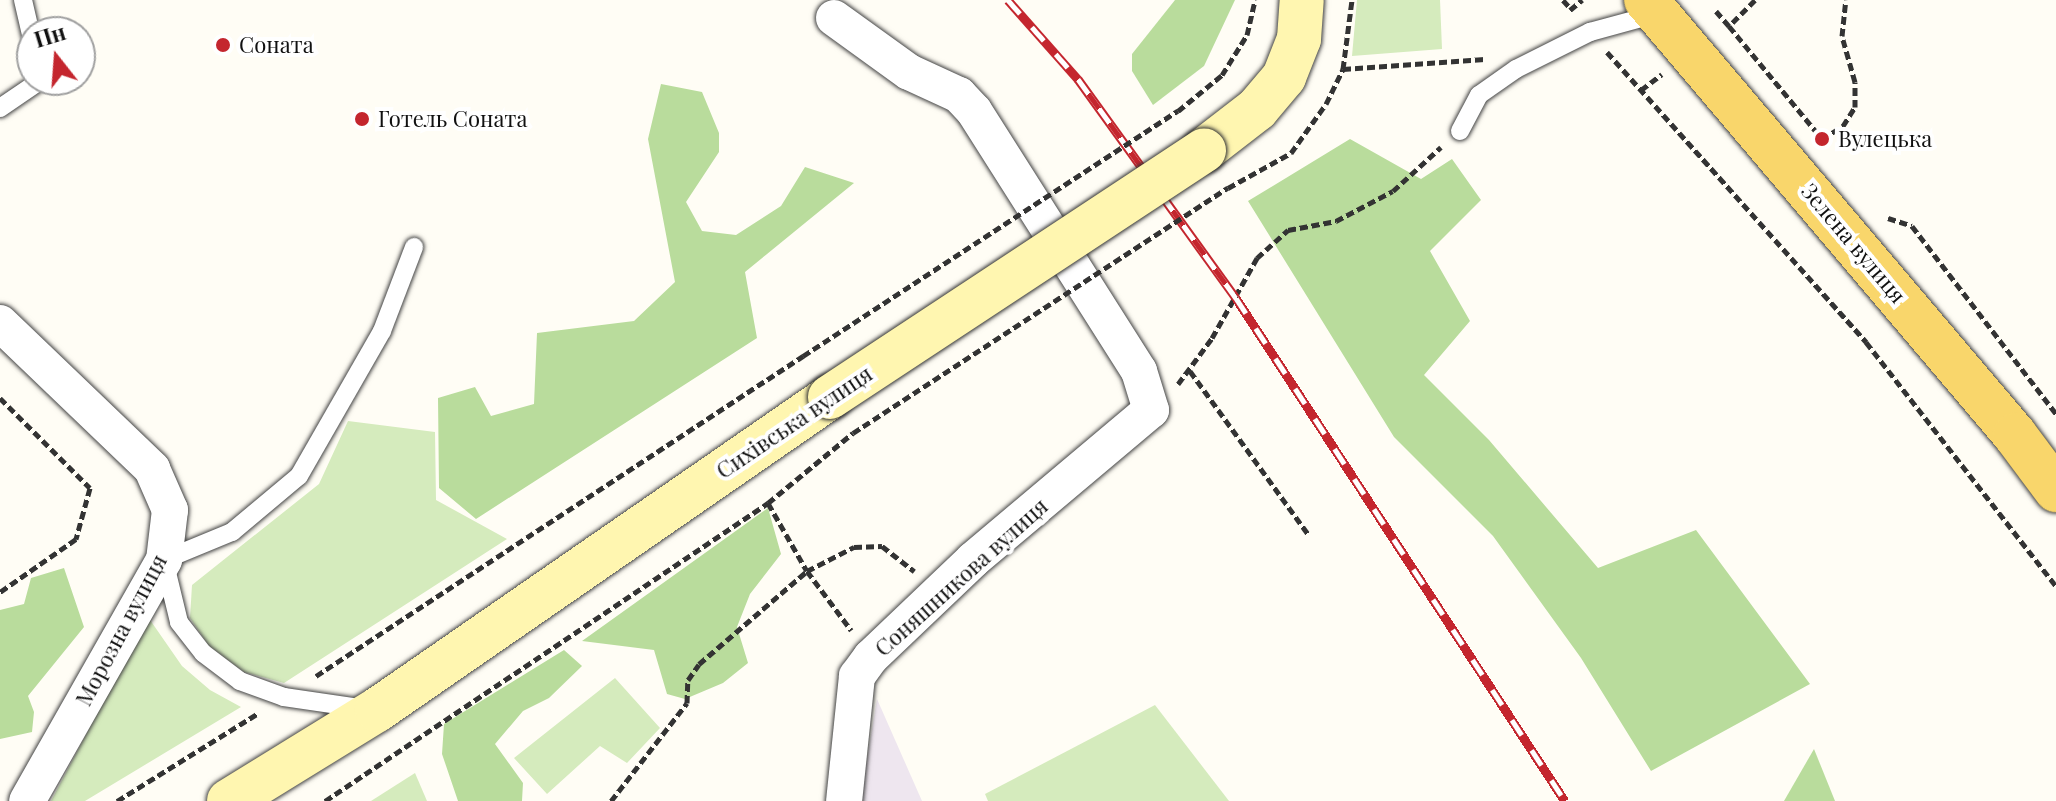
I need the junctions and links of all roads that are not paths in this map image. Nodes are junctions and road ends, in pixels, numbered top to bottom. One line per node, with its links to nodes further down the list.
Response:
1 (1302, 0): 11 (main road, Сихівська вулиця, bridge)
2 (1651, 7): 6 (lane); 9 (main road, Зелена вулиця)
3 (834, 18): 14 (street, Соняшникова вулиця)
4 (18, 96): 5 (lane)
5 (0, 108)
6 (1460, 131)
7 (414, 247): 10 (lane)
8 (0, 323): 10 (street, Морозна вулиця)
9 (2056, 490)
10 (164, 560): 11 (lane); 12 (street, Морозна вулиця)
11 (377, 710): 13 (main road, Сихівська вулиця)
12 (27, 801)
13 (229, 801)
14 (844, 801)

